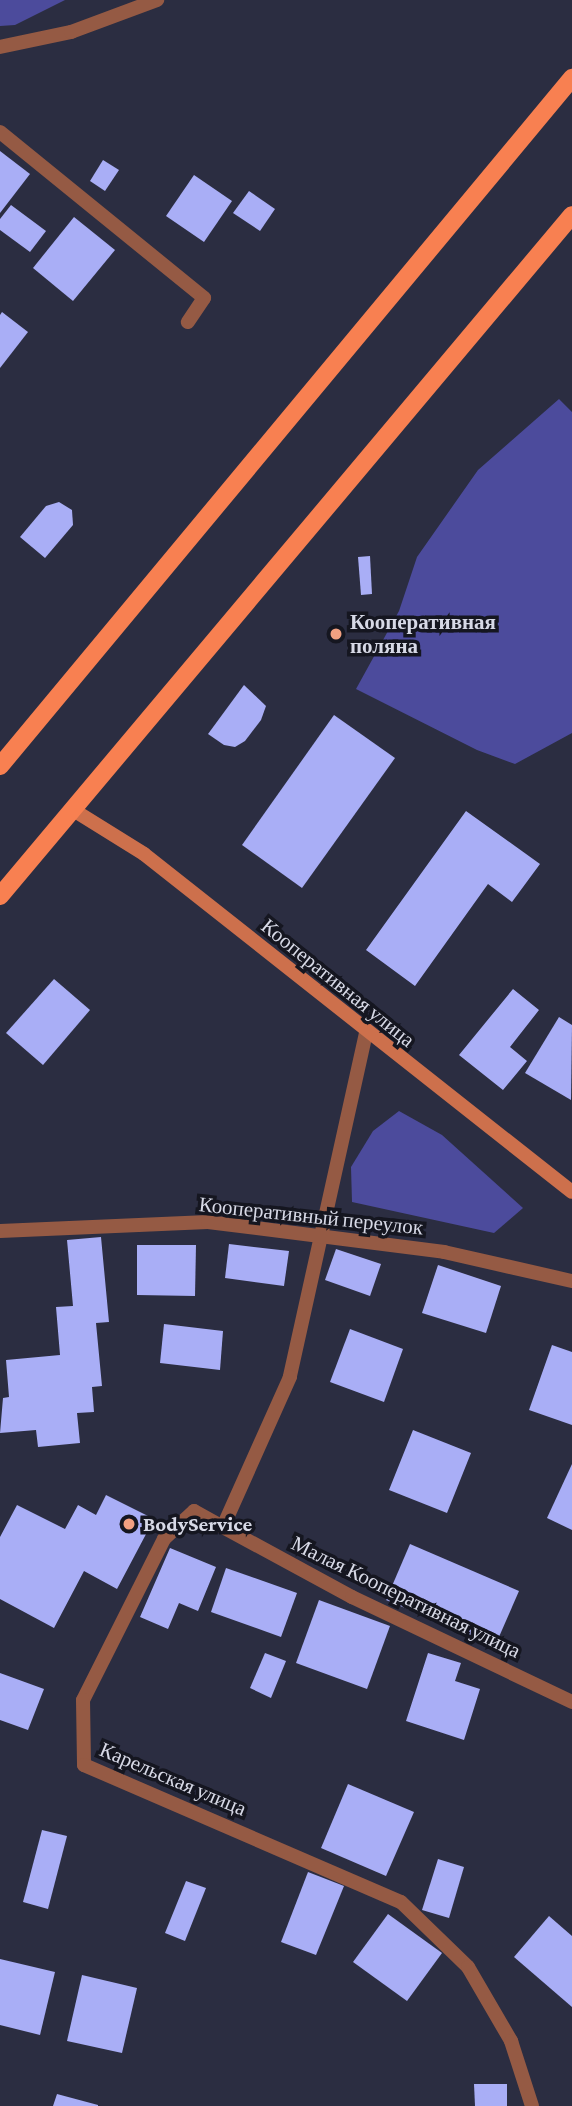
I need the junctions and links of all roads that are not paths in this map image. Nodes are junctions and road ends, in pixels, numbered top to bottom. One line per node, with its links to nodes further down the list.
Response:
1 (157, 0): 2 (street)
2 (0, 47)
3 (572, 78): 7 (main road)
4 (0, 132): 6 (street)
5 (572, 215): 8 (main road)
6 (188, 322)
7 (0, 766)
8 (75, 811): 9 (main road); 10 (street, Кооперативная улица)
9 (0, 896)
10 (366, 1033): 11 (street, Кооперативная улица); 13 (street)
11 (572, 1192)
12 (0, 1231): 13 (street, Кооперативный переулок)
13 (324, 1237): 14 (street, Кооперативный переулок); 15 (street)
14 (572, 1281)
15 (223, 1527): 16 (street, Малая Кооперативная улица); 17 (street, Карельская улица)
16 (572, 1702)
17 (531, 2106)

